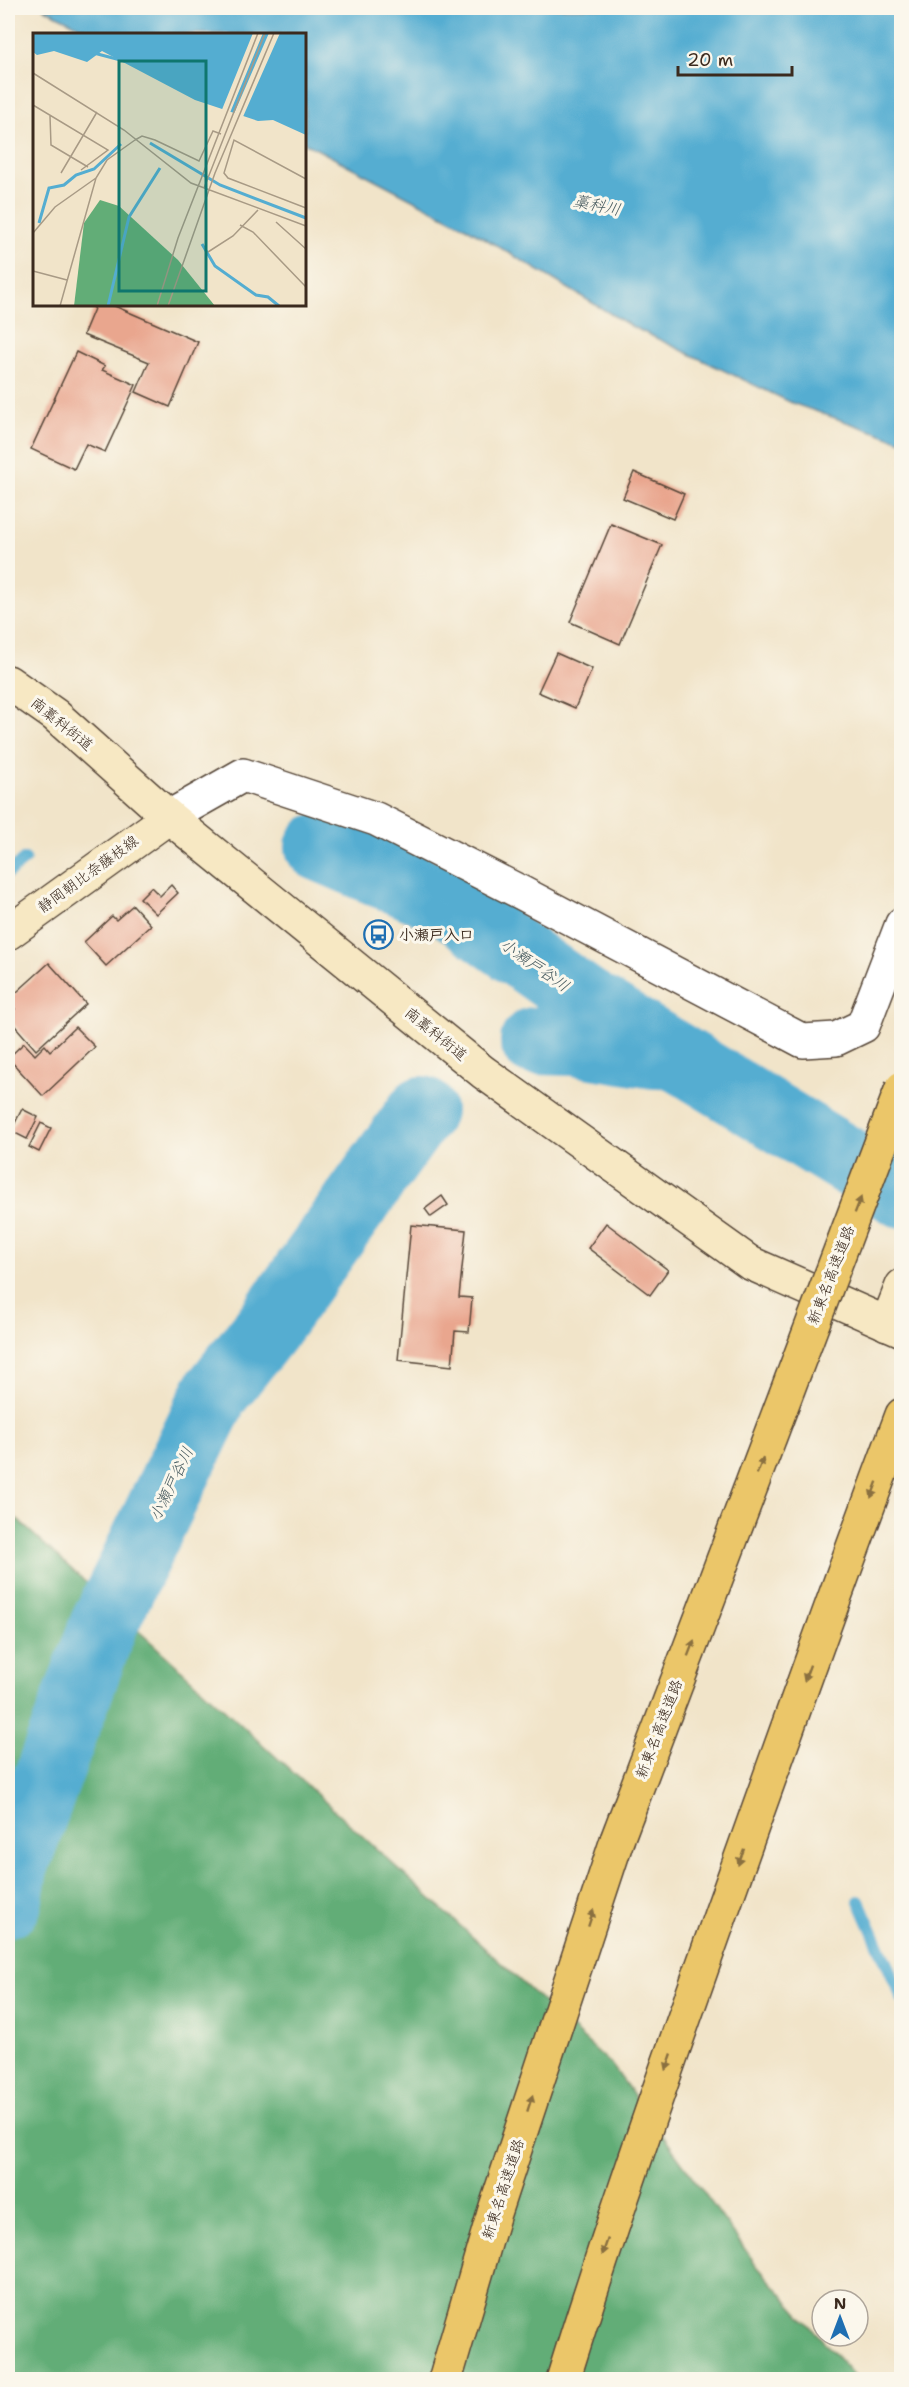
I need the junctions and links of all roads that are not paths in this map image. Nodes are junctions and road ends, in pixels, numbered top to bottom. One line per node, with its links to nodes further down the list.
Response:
1 (8, 682): 2 (main road, 南藁科街道)
2 (169, 817): 3 (street); 4 (main road, 静岡朝比奈藤枝線); 7 (main road, 南藁科街道)
3 (902, 924)
4 (8, 933)
5 (902, 1088): 9 (highway, 新東名高速道路, one-way to 5, bridge)
6 (902, 1286): 7 (main road)
7 (894, 1327)
8 (902, 1415): 12 (highway, one-way to 12)
9 (494, 2213): 10 (highway); 11 (highway, 新東名高速道路)
10 (434, 2379)
11 (445, 2379)
12 (563, 2379)

